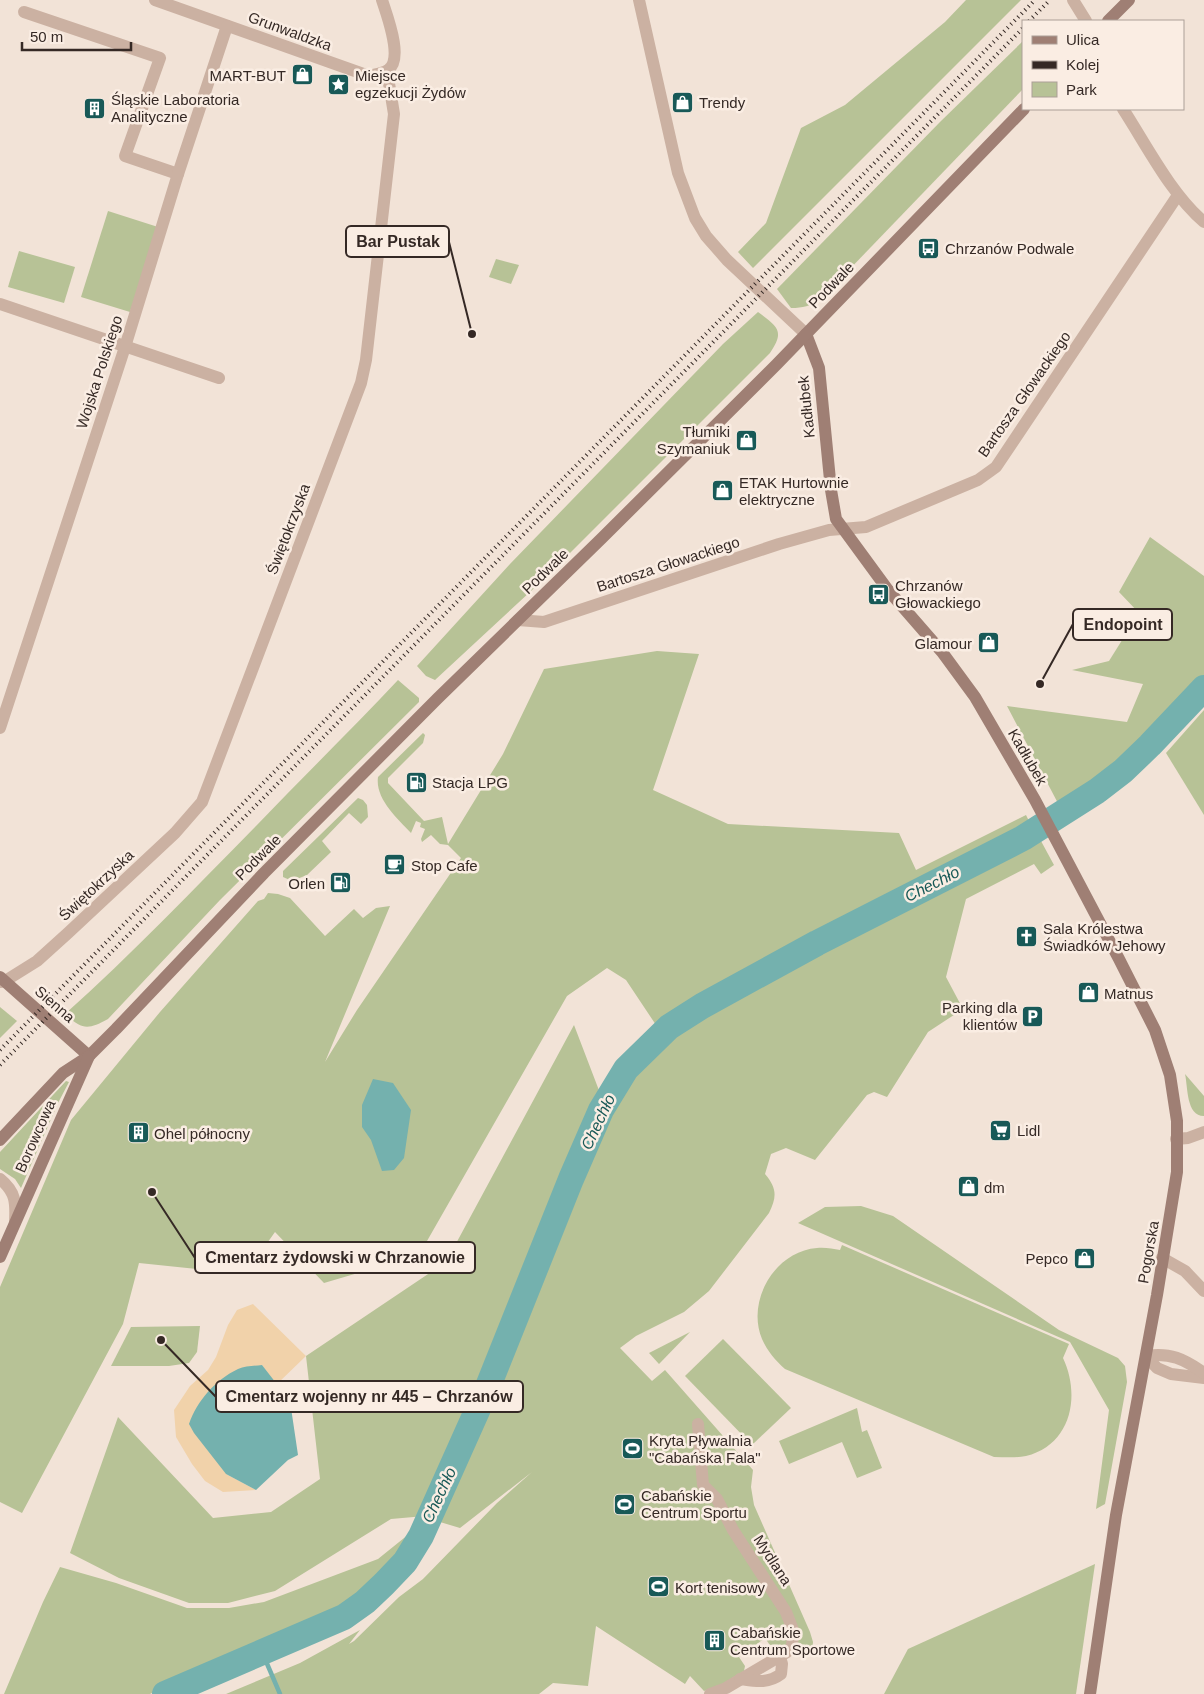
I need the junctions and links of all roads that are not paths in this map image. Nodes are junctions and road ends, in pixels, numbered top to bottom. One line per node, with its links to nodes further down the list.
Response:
1 (155, 0): 9 (street, Grunwaldzka)
2 (382, 0): 10 (street, Świętokrzyska)
3 (639, 0): 17 (street, Kadłubek)
4 (1073, 0): 7 (street)
5 (1129, 0): 8 (street)
6 (24, 12): 13 (street)
7 (1085, 20)
8 (1109, 20)
9 (227, 26): 10 (street, Grunwaldzka); 13 (street, Wojska Polskiego)
10 (387, 71): 24 (street, Świętokrzyska)
11 (1023, 110): 17 (street, Podwale)
12 (1124, 110): 14 (street)
13 (178, 174): 18 (street, Wojska Polskiego)
14 (1178, 195): 15 (street); 20 (street, Bartosza Głowackiego)
15 (1204, 222)
16 (0, 304): 18 (street)
17 (806, 334): 20 (street, Kadłubek); 21 (street, Podwale)
18 (125, 346): 19 (street); 22 (street, Wojska Polskiego)
19 (219, 378)
20 (842, 528): 21 (street, Bartosza Głowackiego); 23 (street, Kadłubek)
21 (518, 620): 25 (street, Podwale)
22 (0, 728)
23 (1054, 837): 27 (street, Pogorska)
24 (2, 980): 25 (street, Sienna)
25 (89, 1056): 28 (street); 30 (street, Borowcowa)
26 (1204, 1132): 27 (street)
27 (1176, 1139): 33 (street, Pogorska)
28 (0, 1140)
29 (0, 1179): 30 (street)
30 (15, 1222): 31 (street, Borowcowa)
31 (3, 1244): 32 (street, Borowcowa)
32 (0, 1257)
33 (1162, 1258): 34 (street); 35 (street, Pogorska)
34 (1204, 1291)
35 (1146, 1356): 36 (street); 37 (street); 40 (street, Pogorska)
36 (1204, 1373)
37 (1204, 1378)
38 (698, 1424): 39 (street, Mydlana)
39 (710, 1694)
40 (1090, 1694)

